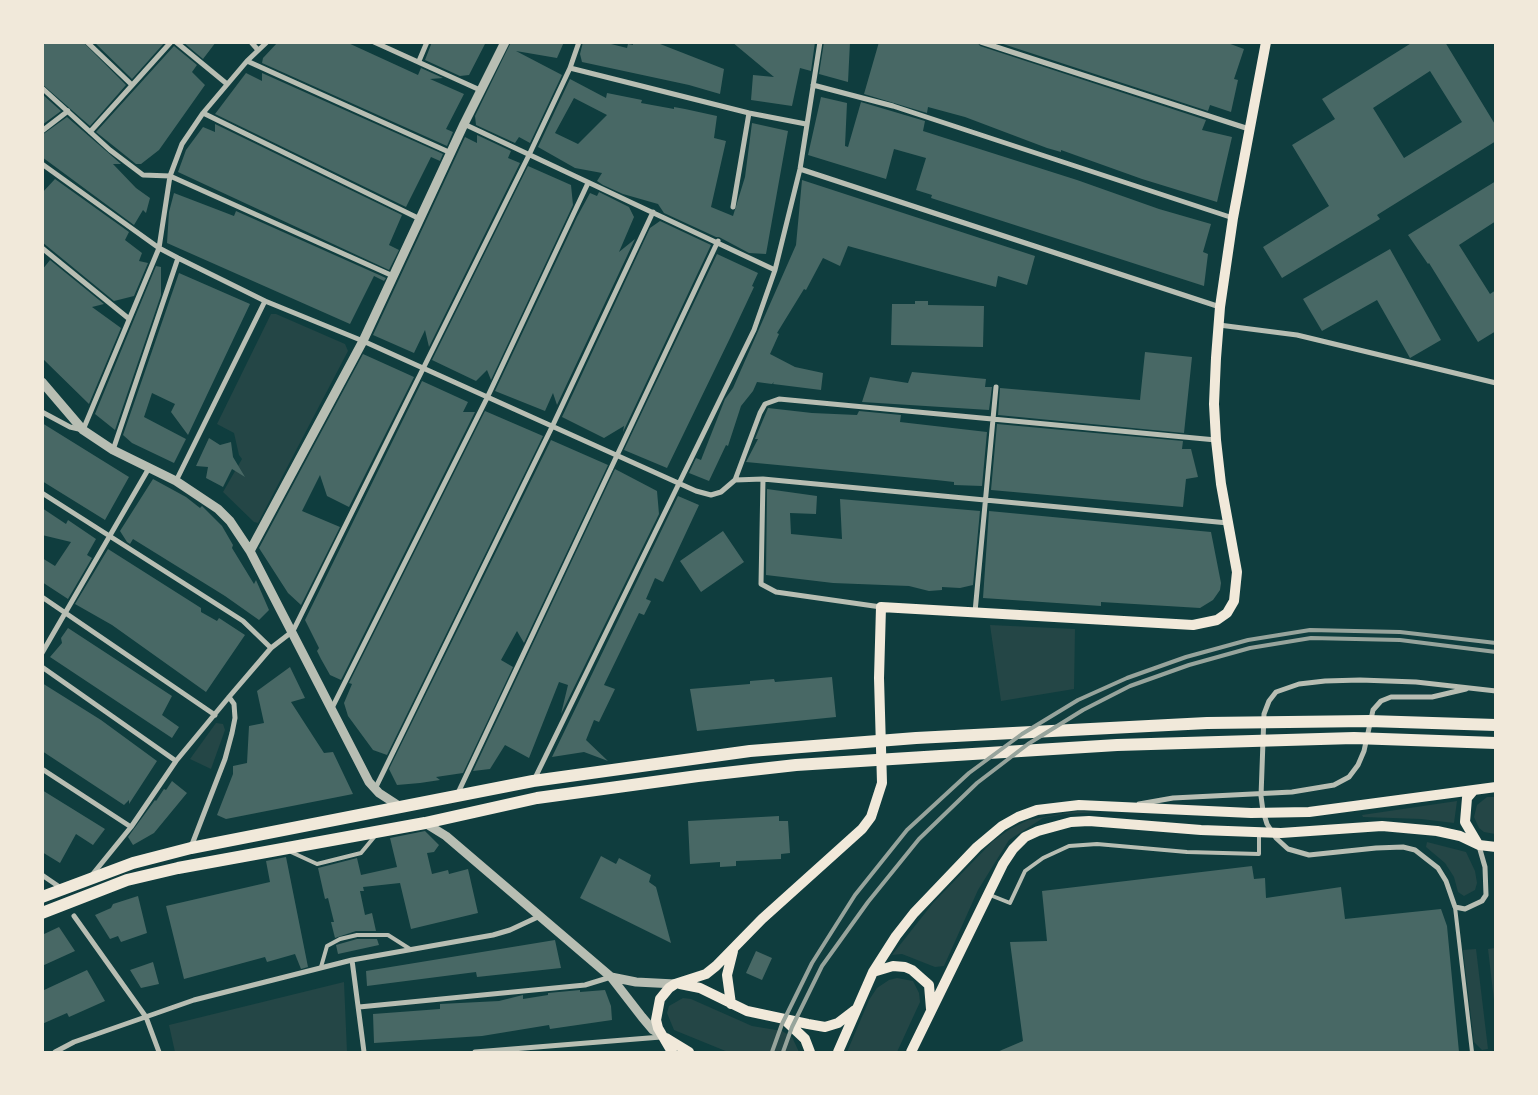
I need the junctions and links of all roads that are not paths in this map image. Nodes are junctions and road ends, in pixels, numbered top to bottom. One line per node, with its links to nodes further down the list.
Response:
1 (87, 42): 18 (street)
2 (171, 42): 18 (street)
3 (176, 42): 17 (street)
4 (251, 42): 13 (street)
5 (266, 42): 13 (street)
6 (374, 42): 15 (street)
7 (427, 42): 15 (street)
8 (505, 42): 21 (street)
9 (579, 42): 16 (street)
10 (820, 42): 19 (street)
11 (981, 42): 27 (street)
12 (1262, 44): 27 (main road)
13 (258, 50): 14 (street)
14 (247, 61): 17 (street); 30 (street)
15 (419, 61): 21 (street)
16 (570, 68): 24 (street); 31 (street)
17 (227, 84): 23 (street)
18 (132, 85): 29 (street)
19 (813, 86): 26 (street); 38 (street)
20 (42, 88): 22 (street)
21 (480, 90): 25 (street)
22 (68, 111): 28 (street); 29 (street)
23 (203, 113): 34 (street); 39 (street)
24 (749, 113): 26 (street); 36 (street)
25 (464, 124): 30 (street); 31 (street)
26 (806, 124): 33 (street)
27 (1249, 129): 38 (main road)
28 (42, 131)
29 (90, 132): 34 (street)
30 (451, 152): 39 (street)
31 (529, 155): 35 (street); 51 (street)
32 (42, 164): 42 (street)
33 (800, 169): 44 (street); 47 (street)
34 (170, 176): 42 (street); 45 (street)
35 (588, 183): 37 (street); 55 (street)
36 (733, 208)
37 (653, 212): 40 (street); 58 (street)
38 (1233, 218): 47 (main road)
39 (420, 220): 45 (street)
40 (718, 241): 44 (street); 62 (street)
41 (42, 248): 48 (street)
42 (158, 248): 43 (street); 48 (street)
43 (178, 258): 46 (street); 61 (street)
44 (775, 270): 67 (street)
45 (393, 276): 50 (street)
46 (265, 301): 50 (street); 66 (street)
47 (1220, 307): 49 (main road)
48 (128, 318): 59 (street)
49 (1218, 326): 52 (street); 60 (main road)
50 (363, 341): 51 (street); 72 (street)
51 (422, 368): 55 (street); 77 (street)
52 (1496, 383)
53 (996, 387): 57 (street)
54 (44, 388): 59 (street)
55 (487, 398): 58 (street); 84 (street)
56 (42, 412): 59 (street)
57 (993, 419): 60 (street); 65 (street); 69 (street)
58 (552, 427): 62 (street); 92 (street)
59 (82, 430): 61 (street)
60 (1216, 440): 70 (main road)
61 (113, 450): 63 (street)
62 (616, 455): 67 (street); 94 (street)
63 (150, 468): 66 (street); 71 (street)
64 (764, 479): 65 (street); 69 (street); 74 (street)
65 (735, 480): 67 (street)
66 (176, 481): 72 (street)
67 (679, 484): 90 (street)
68 (42, 493): 71 (street)
69 (986, 500): 70 (street); 75 (street)
70 (1228, 523): 75 (main road)
71 (110, 537): 76 (street); 78 (street)
72 (250, 551): 77 (street)
73 (42, 597): 76 (street)
74 (881, 607): 75 (main road); 115 (main road)
75 (976, 612)
76 (65, 613): 79 (street); 85 (street)
77 (292, 631): 78 (street); 84 (street)
78 (271, 648): 83 (street)
79 (42, 653)
80 (42, 667): 88 (street)
81 (1468, 688): 82 (street); 96 (street); 110 (street)
82 (1496, 691)
83 (229, 697): 85 (street); 103 (street)
84 (331, 710): 92 (street)
85 (215, 715): 88 (street)
86 (1496, 724): 90 (main road)
87 (1496, 742): 97 (main road)
88 (176, 761): 98 (street)
89 (42, 769): 98 (street)
90 (533, 781): 94 (main road)
91 (1496, 787): 93 (main road)
92 (375, 789): 95 (street)
93 (1472, 791): 96 (main road); 101 (main road)
94 (457, 795): 95 (main road)
95 (399, 806): 97 (main road); 103 (main road)
96 (1129, 806): 118 (main road)
97 (425, 823): 99 (main road); 113 (street)
98 (131, 827): 106 (street)
99 (379, 831): 104 (main road); 104 (lane)
100 (1259, 832): 101 (main road); 108 (main road); 108 (lane)
101 (1479, 845): 102 (main road); 110 (street)
102 (1496, 847)
103 (191, 848): 106 (main road)
104 (285, 849): 111 (main road)
105 (42, 875): 107 (street)
106 (88, 880): 107 (main road)
107 (62, 888): 109 (main road)
108 (987, 894): 124 (main road)
109 (42, 897)
110 (1455, 908): 137 (lane)
111 (42, 913)
112 (74, 916): 125 (street)
113 (540, 916): 114 (street); 119 (street)
114 (410, 949): 116 (street); 117 (lane)
115 (734, 949): 120 (main road); 121 (main road)
116 (352, 960): 117 (street); 122 (street)
117 (321, 967): 125 (street)
118 (873, 972): 123 (main road); 124 (main road)
119 (611, 977): 120 (street); 122 (street); 127 (street)
120 (675, 984): 121 (main road); 127 (main road)
121 (732, 1004): 126 (main road)
122 (359, 1007): 130 (street)
123 (856, 1010): 126 (main road); 135 (main road)
124 (931, 1010): 136 (main road)
125 (146, 1017): 128 (street); 129 (street)
126 (787, 1021): 134 (main road)
127 (664, 1036): 131 (street); 132 (main road); 133 (main road)
128 (55, 1052)
129 (160, 1052)
130 (364, 1052)
131 (475, 1052)
132 (672, 1052)
133 (689, 1052)
134 (810, 1052)
135 (838, 1052)
136 (911, 1052)
137 (1472, 1052)

